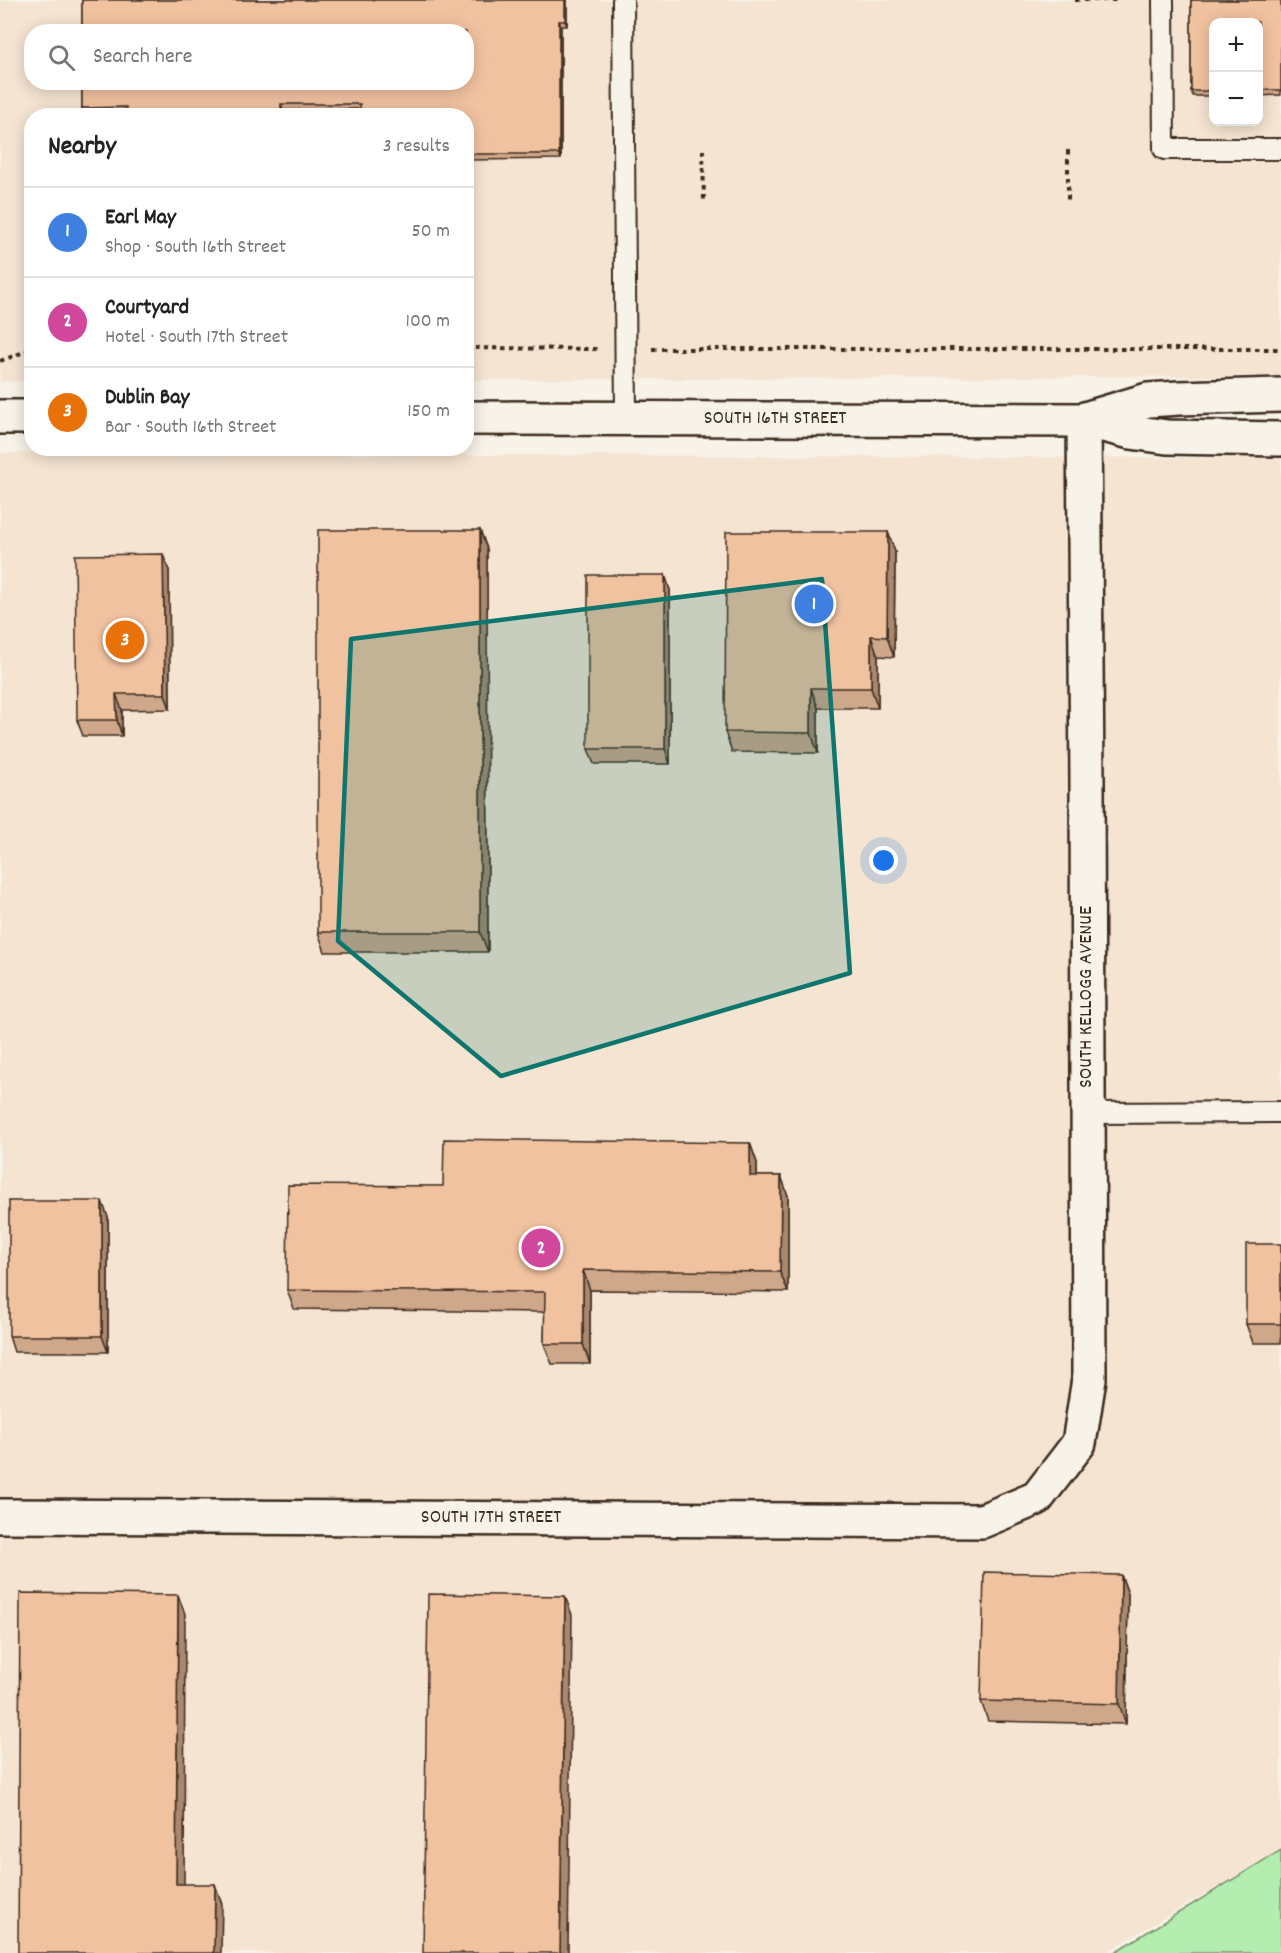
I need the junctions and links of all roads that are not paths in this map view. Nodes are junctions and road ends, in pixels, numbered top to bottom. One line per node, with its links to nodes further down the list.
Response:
1 (623, 0): 8 (lane)
2 (1163, 0): 3 (lane)
3 (1281, 149)
4 (1281, 395): 9 (street, SOUTH 16TH STREET)
5 (0, 417): 6 (street)
6 (24, 417)
7 (474, 418): 8 (street, SOUTH 16TH STREET)
8 (626, 419): 9 (street, SOUTH 16TH STREET)
9 (1084, 420): 10 (street, SOUTH 16TH STREET); 12 (street, SOUTH KELLOGG AVENUE)
10 (1281, 439)
11 (1281, 1112): 12 (lane)
12 (1088, 1113): 14 (street, SOUTH KELLOGG AVENUE)
13 (0, 1516): 14 (street, SOUTH 17TH STREET)
14 (982, 1521)

